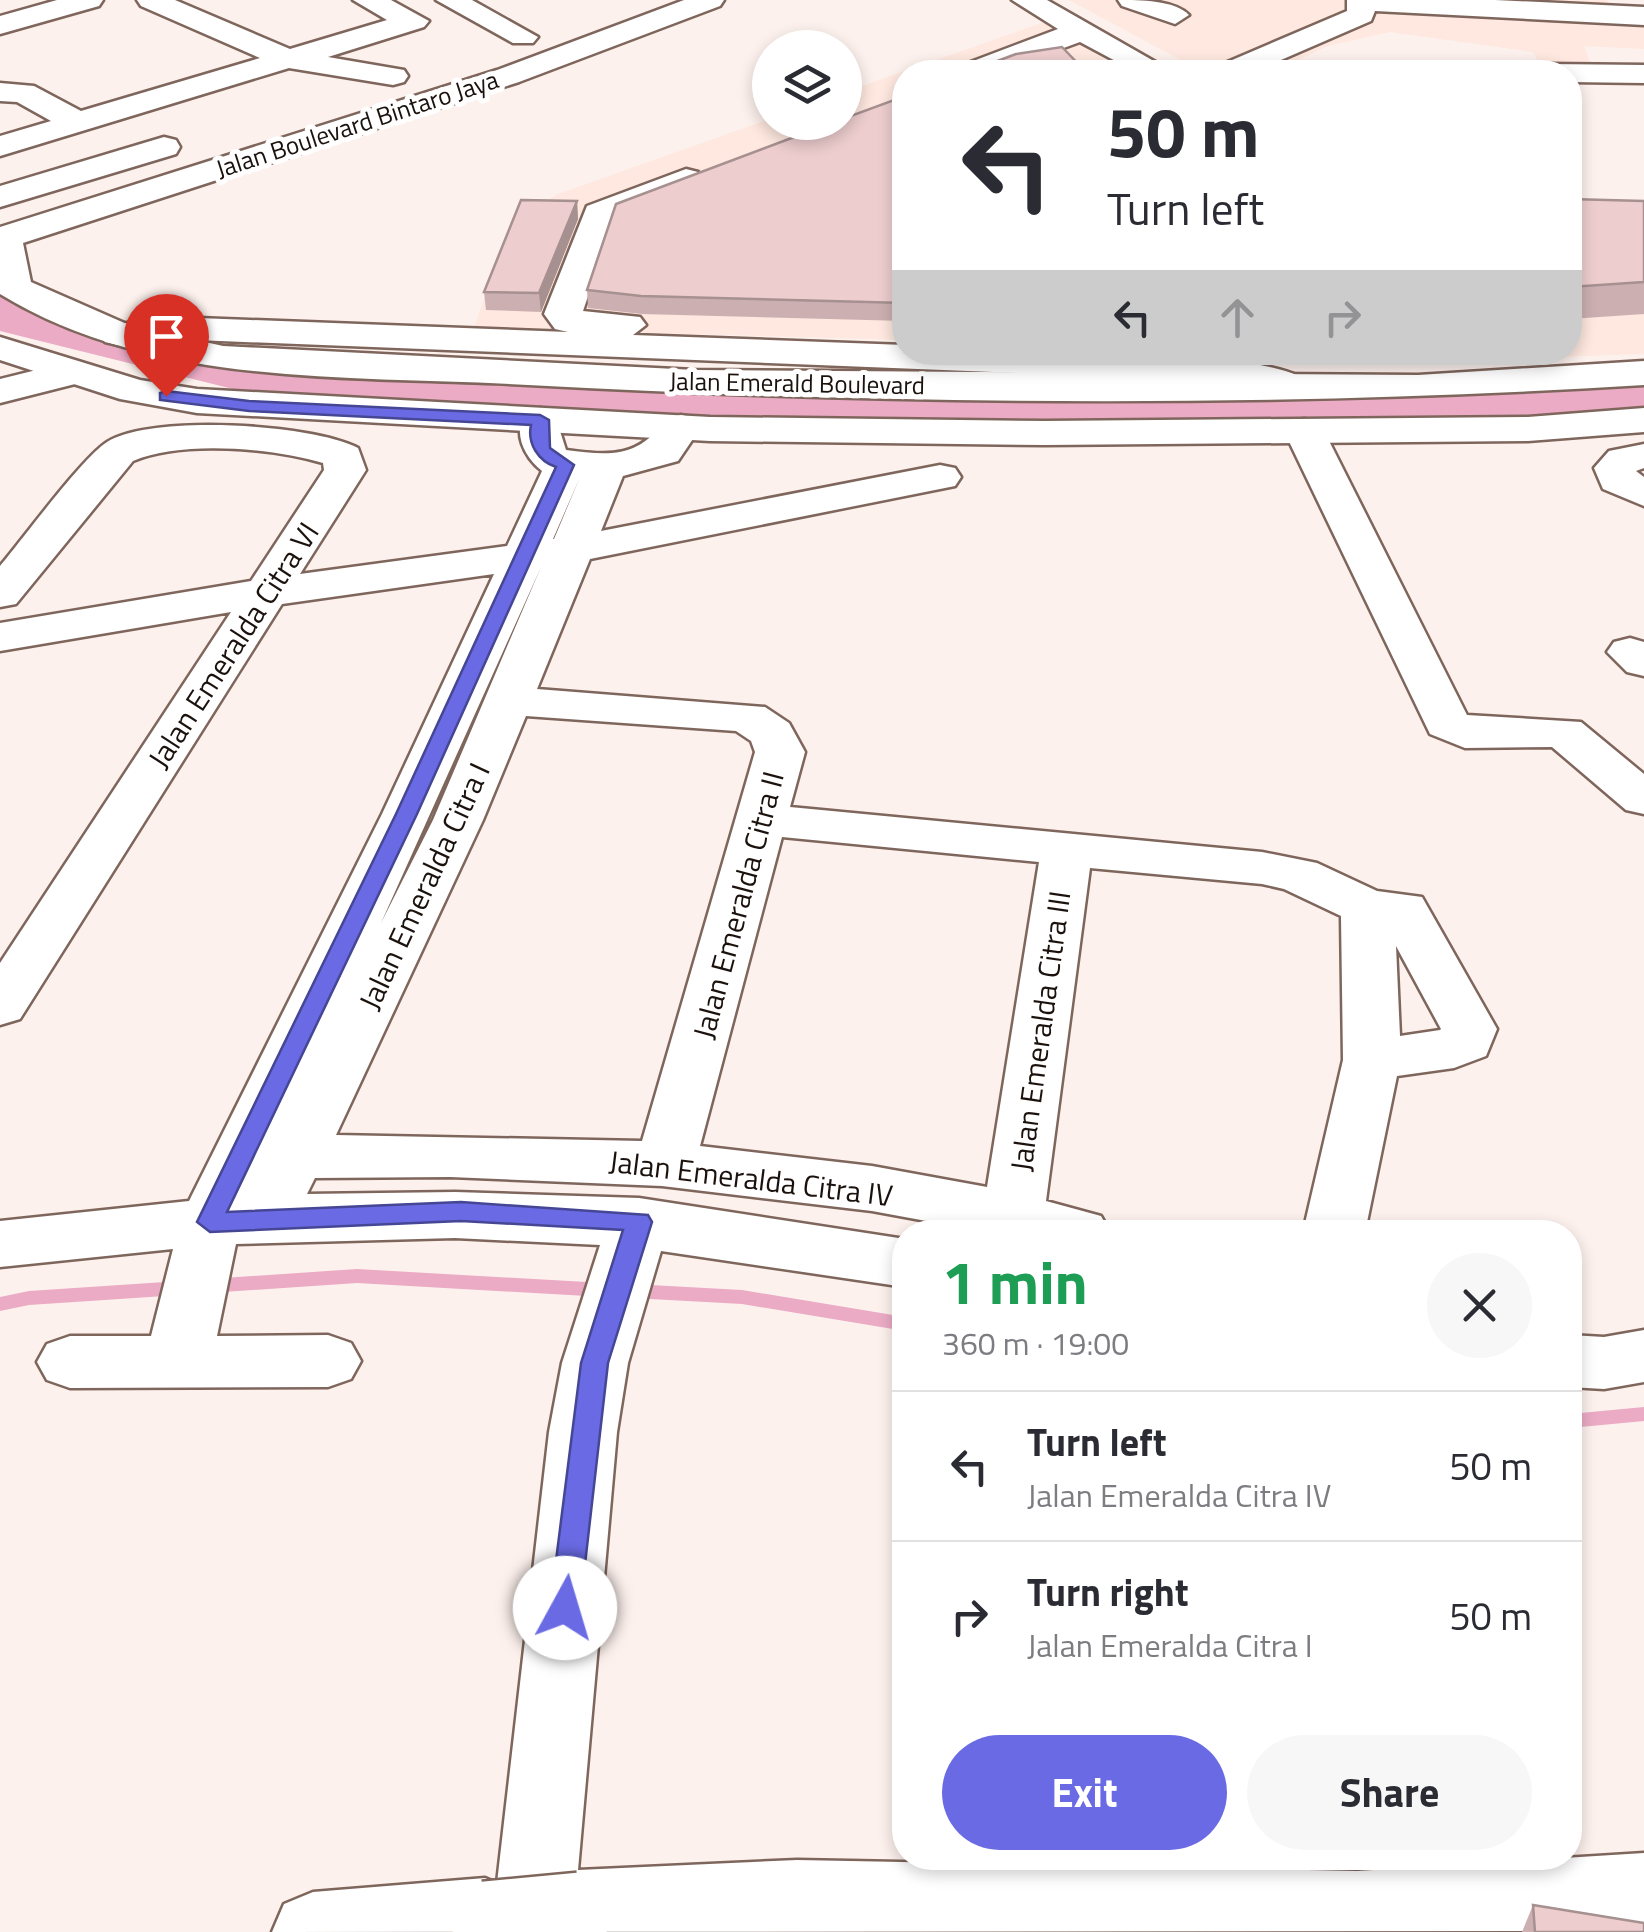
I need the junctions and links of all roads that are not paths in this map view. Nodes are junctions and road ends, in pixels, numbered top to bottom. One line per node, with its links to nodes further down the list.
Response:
1 (89, 0): 12 (street)
2 (367, 0): 15 (street)
3 (450, 0): 14 (street)
4 (634, 0): 14 (street, Jalan Boulevard Bintaro Jaya)
5 (710, 0): 23 (street, Jalan Boulevard Bintaro Jaya)
6 (1026, 0): 13 (street)
7 (1132, 0): 10 (street)
8 (1361, 1): 11 (street); 18 (street)
9 (166, 3): 15 (street); 24 (street)
10 (1175, 15)
11 (1644, 16)
12 (0, 25)
13 (1089, 33): 16 (street); 17 (street)
14 (523, 36): 23 (street, Jalan Boulevard Bintaro Jaya)
15 (291, 60): 22 (street); 24 (street)
16 (1025, 60)
17 (1137, 60)
18 (1257, 60)
19 (426, 66): 22 (street, Jalan Boulevard Bintaro Jaya)
20 (1582, 73): 21 (street)
21 (1644, 74)
22 (393, 76): 26 (street, Jalan Boulevard Bintaro Jaya); 27 (street)
23 (508, 76): 27 (street, Jalan Boulevard Bintaro Jaya)
24 (266, 82): 28 (street)
25 (0, 92): 28 (street)
26 (324, 98)
27 (430, 100): 33 (street, Jalan Boulevard Bintaro Jaya)
28 (79, 123): 30 (street)
29 (198, 136): 32 (street, Jalan Boulevard Bintaro Jaya)
30 (0, 146)
31 (714, 168): 35 (street)
32 (0, 197)
33 (2, 238): 34 (street, Jalan Emerald Boulevard)
34 (7, 289): 36 (street, Jalan Emerald Boulevard)
35 (573, 328): 36 (street); 37 (street); 38 (street)
36 (118, 334): 45 (street, Jalan Emerald Boulevard)
37 (892, 335)
38 (892, 345)
39 (0, 348): 41 (street, Jalan Emerald Boulevard)
40 (1201, 365): 43 (street)
41 (73, 373): 44 (street); 46 (street, Jalan Emerald Boulevard)
42 (1644, 373): 43 (street, Jalan Emerald Boulevard)
43 (1303, 375): 45 (street, Jalan Emerald Boulevard)
44 (0, 391)
45 (702, 406): 46 (street, Jalan Emerald Boulevard); 48 (street, Jalan Emerald Boulevard); 50 (street)
46 (540, 420): 50 (street)
47 (1644, 420): 48 (street, Jalan Emerald Boulevard)
48 (1304, 431): 58 (street)
49 (1644, 456): 52 (street)
50 (586, 466): 53 (street, Jalan Emeralda Citra I)
51 (940, 477): 53 (street)
52 (1644, 492)
53 (546, 553): 54 (street); 57 (street, Jalan Emeralda Citra I); 59 (street, Jalan Emeralda Citra I)
54 (268, 592): 55 (street, Jalan Emeralda Citra VI); 56 (street); 64 (street, Jalan Emeralda Citra VI)
55 (0, 594)
56 (0, 637)
57 (509, 702): 60 (street, Jalan Emeralda Citra I); 61 (street, Jalan Emeralda Citra II)
58 (1644, 799)
59 (407, 814): 60 (street); 66 (street, Jalan Emeralda Citra I)
60 (458, 820): 66 (street, Jalan Emeralda Citra I)
61 (763, 820): 62 (street, Jalan Emeralda Citra III); 67 (street, Jalan Emeralda Citra II)
62 (1068, 847): 63 (street, Jalan Emeralda Citra III); 68 (street, Jalan Emeralda Citra III)
63 (1368, 908): 65 (street); 65 (street, Jalan Emeralda Citra III)
64 (0, 1006)
65 (1372, 1060): 70 (street)
66 (266, 1158): 67 (street, Jalan Emeralda Citra IV); 71 (street, Jalan Emeralda Citra I)
67 (666, 1162): 68 (street, Jalan Emeralda Citra IV)
68 (1013, 1215): 69 (street, Jalan Emeralda Citra IV)
69 (1032, 1220)
70 (1337, 1220)
71 (226, 1231): 72 (street, Jalan Emeralda Citra IV); 73 (street, Jalan Emeralda Citra IV); 75 (street, Jalan Emeralda Citra I)
72 (0, 1244)
73 (626, 1262): 74 (street, Jalan Emeralda Citra IV); 82 (street)
74 (892, 1263)
75 (182, 1346): 77 (street); 78 (street)
76 (1644, 1356): 79 (street)
77 (328, 1361)
78 (70, 1362)
79 (1582, 1362)
80 (1542, 1879): 81 (street); 82 (street)
81 (1644, 1892)
82 (532, 1919): 83 (street)
83 (312, 1932)

